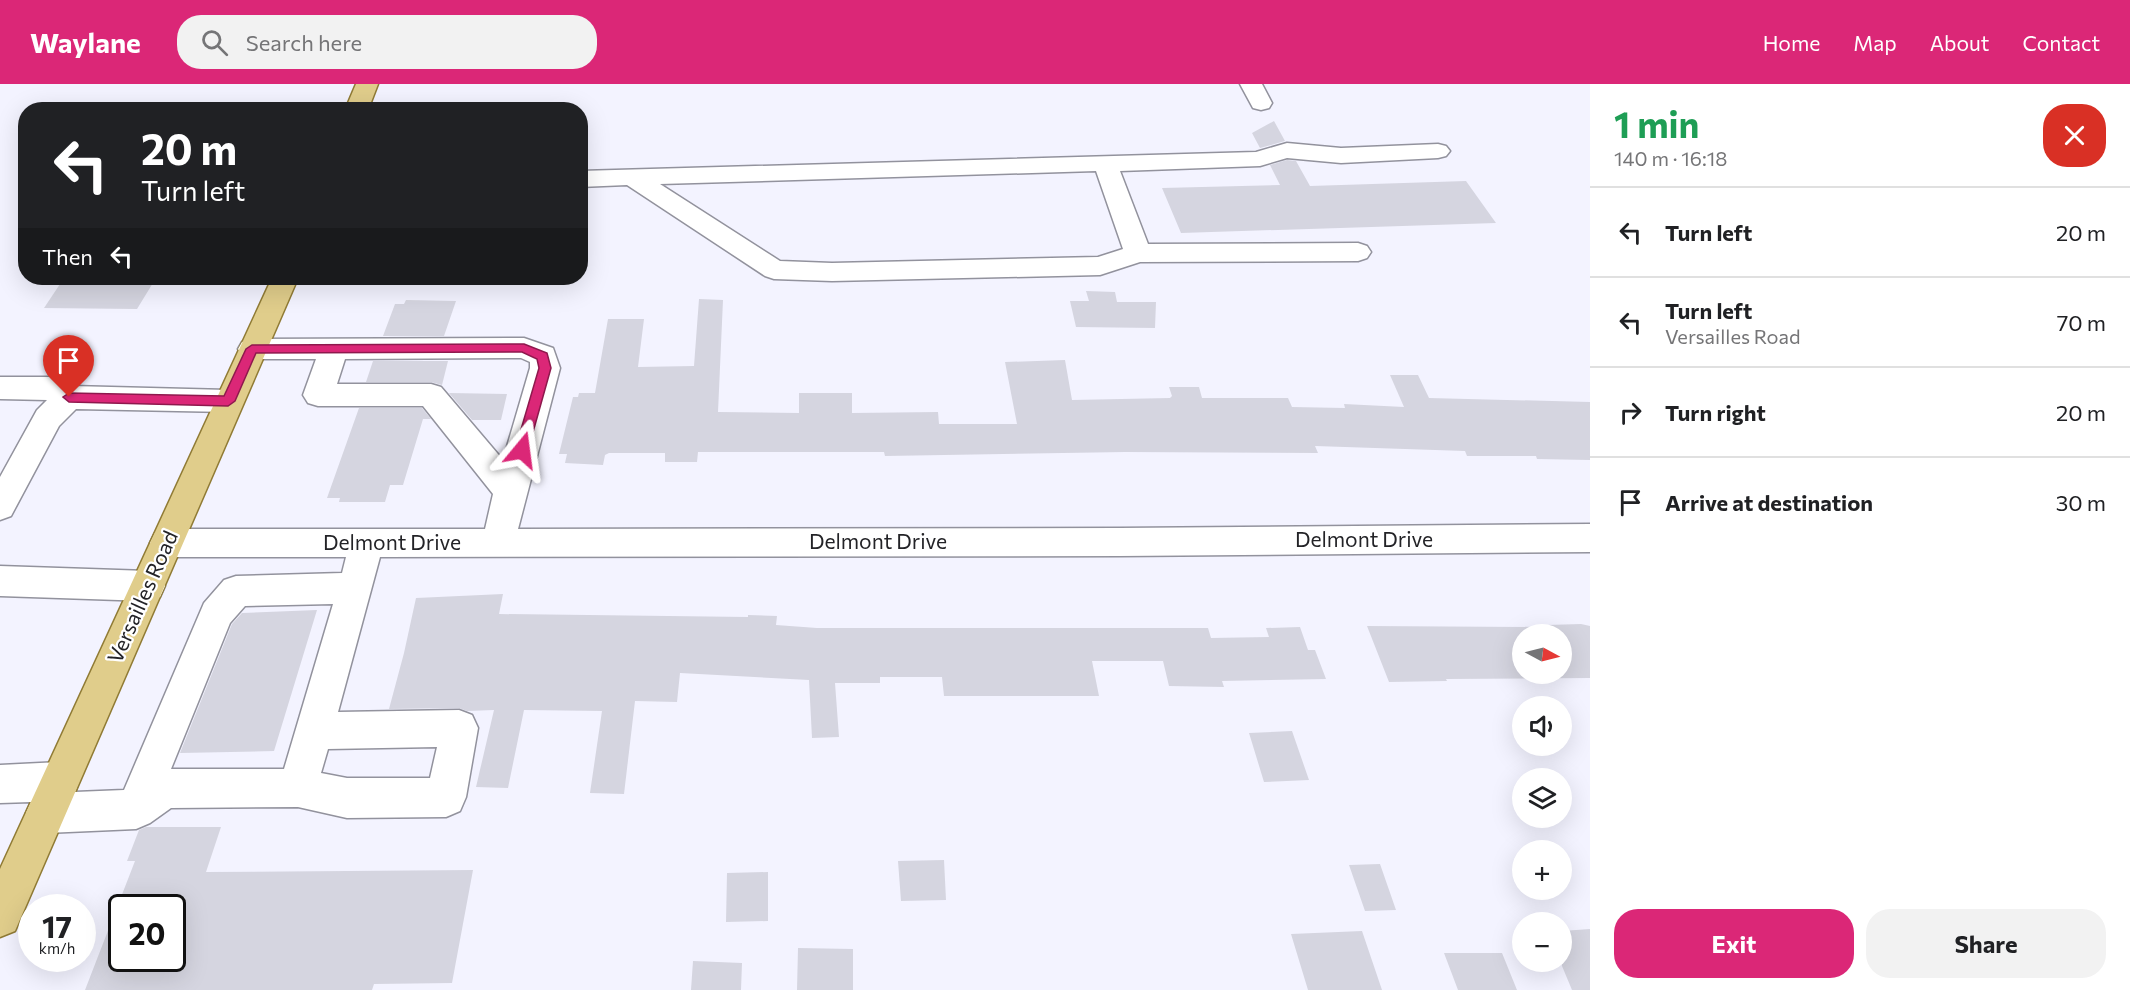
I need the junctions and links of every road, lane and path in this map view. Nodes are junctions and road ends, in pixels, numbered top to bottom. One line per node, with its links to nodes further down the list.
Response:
1 (367, 84): 2 (main road)
2 (359, 102)
3 (1438, 151): 4 (street)
4 (1105, 164): 5 (street); 8 (street)
5 (633, 178): 6 (street); 8 (street)
6 (588, 179)
7 (1358, 252): 8 (street)
8 (1138, 253)
9 (282, 285): 10 (main road, Versailles Road)
10 (252, 349): 11 (street); 14 (main road, Versailles Road)
11 (334, 349): 15 (street); 15 (street)
12 (0, 388): 13 (street)
13 (69, 397): 14 (street); 16 (street)
14 (228, 401): 18 (main road, Versailles Road)
15 (510, 491): 20 (street)
16 (0, 507)
17 (1590, 538): 20 (street, Delmont Drive)
18 (167, 543): 19 (street, Delmont Drive); 22 (main road, Versailles Road)
19 (367, 543): 20 (street, Delmont Drive); 23 (street)
20 (498, 543)
21 (0, 581): 22 (street)
22 (148, 586): 27 (main road, Versailles Road)
23 (354, 588): 24 (street); 28 (street)
24 (314, 731): 26 (street); 26 (street)
25 (0, 784): 27 (street)
26 (298, 788): 28 (street)
27 (53, 797): 28 (street); 29 (main road, Versailles Road)
28 (136, 809)
29 (0, 916)

